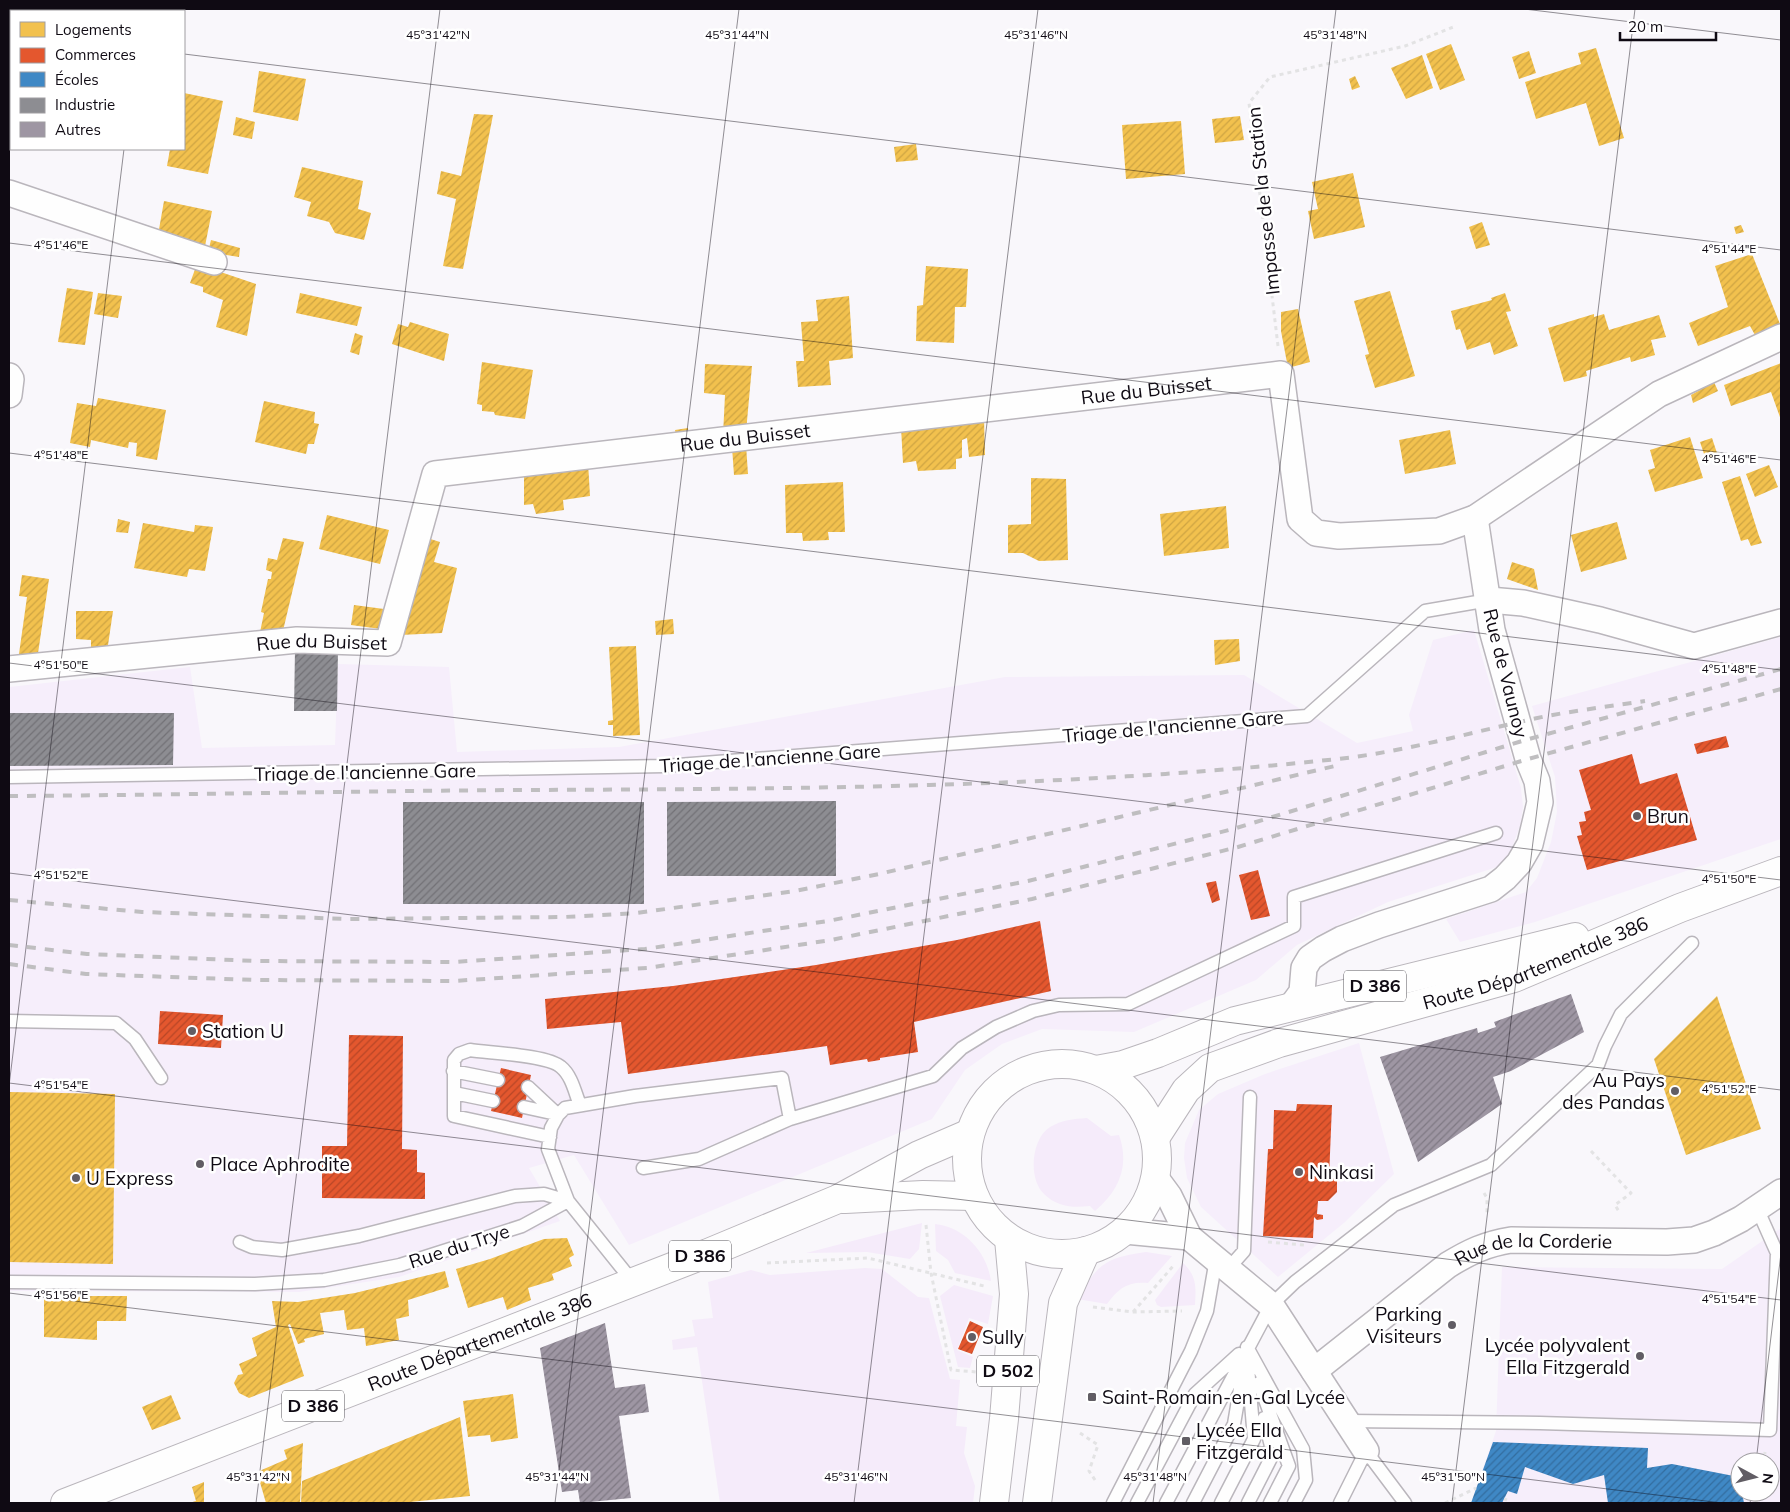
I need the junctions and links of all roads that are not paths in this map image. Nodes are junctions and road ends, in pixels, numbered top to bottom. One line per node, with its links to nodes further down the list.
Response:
1 (9, 192): 2 (street)
2 (214, 262)
3 (1781, 337): 6 (street)
4 (9, 376): 5 (street)
5 (9, 395)
6 (1475, 518): 7 (street, Rue de Vaunoy); 9 (street, Rue du Buisset)
7 (1489, 600): 8 (street); 10 (lane, Triage de l'ancienne Gare); 15 (street, Rue de Vaunoy)
8 (1781, 622)
9 (9, 669)
10 (9, 777)
11 (1496, 833): 29 (lane)
12 (1781, 871): 13 (main road, Route Départementale 386 / D 386)
13 (1660, 917): 15 (main road, Route Départementale 386 / D 386); 17 (main road, Route Départementale 386 / D 386)
14 (1692, 943): 48 (lane)
15 (1291, 1007): 17 (main road, D 386); 19 (main road, Route Départementale 386 / D 386)
16 (9, 1021): 20 (lane)
17 (1210, 1068): 32 (main road, Route Départementale 386 / D 386)
18 (454, 1070): 21 (lane); 23 (lane); 26 (lane)
19 (1096, 1070): 30 (main road); 32 (main road)
20 (160, 1078)
21 (498, 1080)
22 (528, 1087): 28 (lane)
23 (454, 1092): 25 (lane); 31 (lane)
24 (1250, 1097): 45 (lane)
25 (493, 1101)
26 (580, 1105): 28 (lane); 29 (lane)
27 (524, 1107): 28 (lane)
28 (558, 1115): 31 (lane)
29 (790, 1119): 33 (lane)
30 (970, 1132): 36 (main road); 37 (main road, Route Départementale 386 / D 386)
31 (550, 1137): 38 (lane)
32 (1155, 1138): 34 (main road)
33 (643, 1168)
34 (1155, 1178): 40 (main road); 41 (street)
35 (1781, 1192): 39 (street, Rue de la Corderie)
36 (974, 1196): 37 (main road, Route Départementale 386 / D 386); 42 (main road)
37 (838, 1200): 47 (main road, Route Départementale 386 / D 386)
38 (568, 1202): 43 (lane, Rue du Trye); 46 (lane, Rue du Trye); 47 (lane)
39 (1757, 1208): 50 (street, Rue de la Corderie); 51 (lane)
40 (1125, 1230): 41 (street); 44 (main road)
41 (1189, 1237): 45 (street)
42 (1009, 1239): 44 (main road); 54 (main road, D 502)
43 (240, 1242)
44 (1086, 1252): 55 (main road, D 502)
45 (1222, 1264): 48 (street); 56 (lane)
46 (9, 1282)
47 (633, 1282): 53 (main road, Route Départementale 386 / D 386)
48 (1271, 1305): 49 (lane); 50 (street)
49 (1247, 1347): 57 (lane); 58 (lane); 59 (lane); 60 (lane); 61 (lane); 62 (lane); 63 (lane)
50 (1314, 1371): 51 (street)
51 (1346, 1421): 52 (street)
52 (1366, 1451): 64 (lane); 65 (lane)
53 (64, 1503)
54 (994, 1503)
55 (1037, 1503)
56 (1113, 1503)
57 (1136, 1503)
58 (1166, 1503)
59 (1193, 1503)
60 (1221, 1503)
61 (1248, 1503)
62 (1270, 1503)
63 (1294, 1503)
64 (1340, 1503)
65 (1405, 1503)

